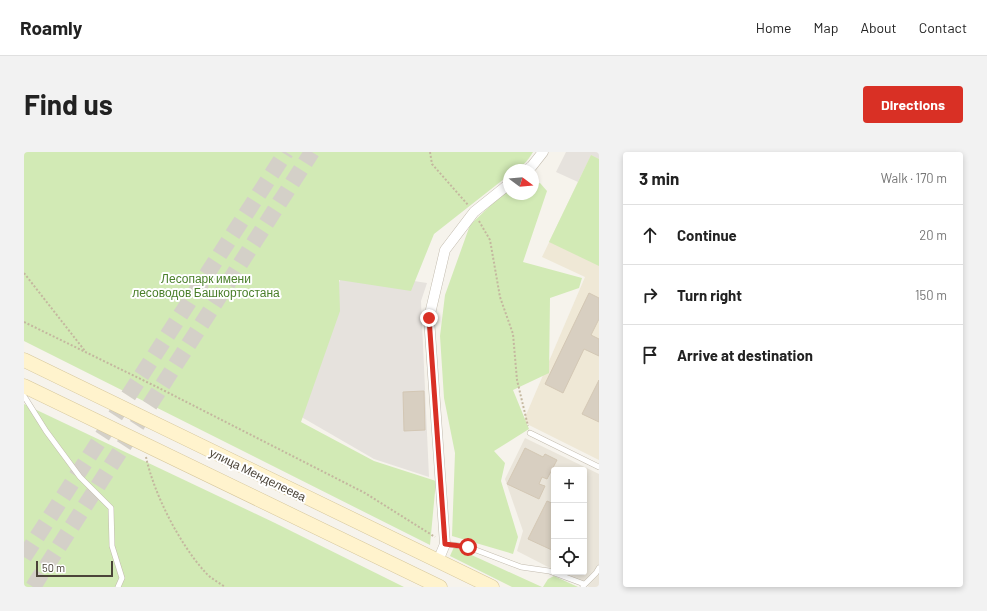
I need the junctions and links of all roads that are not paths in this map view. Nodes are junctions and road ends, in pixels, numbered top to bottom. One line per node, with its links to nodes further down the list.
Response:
1 (543, 152): 2 (street)
2 (534, 164)
3 (503, 189): 9 (street)
4 (24, 360): 10 (main road, улица Менделеева)
5 (24, 386): 14 (main road, улица Менделеева)
6 (24, 396): 13 (lane)
7 (530, 432): 8 (lane)
8 (599, 467)
9 (445, 544): 10 (street); 12 (lane)
10 (438, 561): 15 (main road, улица Менделеева)
11 (599, 568): 12 (lane)
12 (583, 586)
13 (118, 587)
14 (440, 587)
15 (492, 587)

